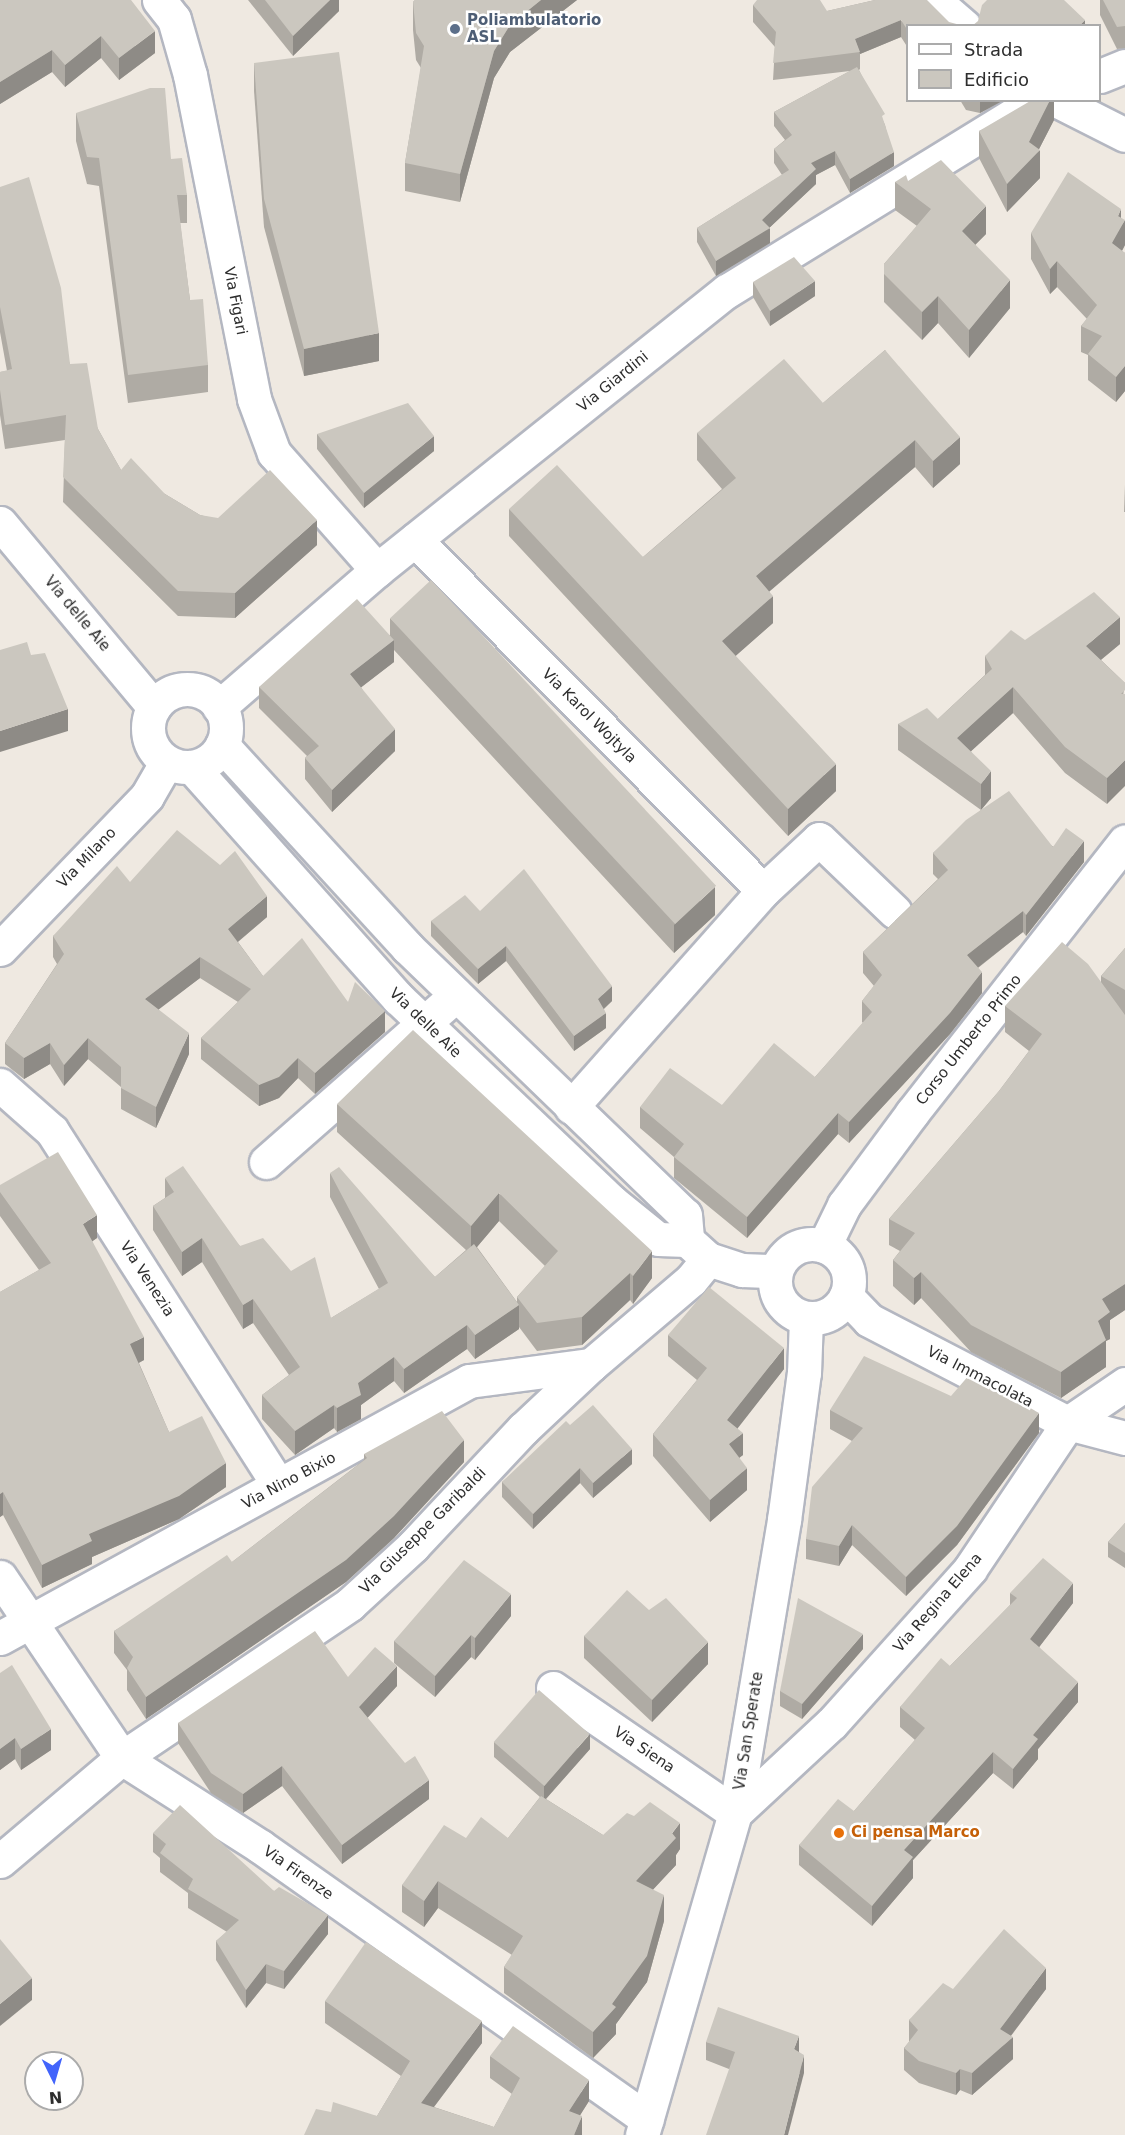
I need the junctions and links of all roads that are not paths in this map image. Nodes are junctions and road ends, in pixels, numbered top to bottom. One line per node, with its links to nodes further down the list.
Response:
1 (159, 0): 11 (street, Via Figari)
2 (934, 0): 3 (street)
3 (962, 24)
4 (1125, 66): 5 (street)
5 (1101, 76)
6 (1035, 102): 10 (street, Via Giardini)
7 (1060, 102): 8 (street)
8 (1125, 135)
9 (3, 531): 12 (street, Via delle Aie)
10 (415, 540): 11 (street, Via Giardini); 17 (street, Via Karol Wojtyla)
11 (377, 570): 13 (street, Via Giardini)
12 (154, 707): 13 (street); 15 (street)
13 (219, 707): 14 (street)
14 (222, 745): 15 (street); 20 (street)
15 (179, 765): 19 (street, Via Milano); 21 (street, Via delle Aie)
16 (1125, 841): 25 (street, Corso Umberto Primo)
17 (763, 891): 18 (street); 23 (street)
18 (895, 912)
19 (0, 949)
20 (456, 995): 21 (street); 23 (street)
21 (424, 1022): 24 (street); 26 (street, Via delle Aie)
22 (0, 1085): 34 (street, Via Venezia)
23 (572, 1107): 26 (street)
24 (266, 1162)
25 (824, 1246): 27 (street); 28 (street)
26 (698, 1250): 27 (street, Via delle Aie); 30 (street, Via Giuseppe Garibaldi)
27 (776, 1271): 29 (street)
28 (846, 1296): 29 (street); 32 (street, Via Immacolata)
29 (806, 1318): 40 (street, Via San Sperate)
30 (591, 1365): 34 (street, Via Nino Bixio); 39 (street, Via Giuseppe Garibaldi)
31 (1125, 1384): 32 (street, Via Regina Elena)
32 (1068, 1423): 33 (street, Via Immacolata); 40 (street, Via Regina Elena)
33 (1125, 1438)
34 (278, 1485): 36 (street, Via Nino Bixio)
35 (0, 1577): 36 (street, Via Firenze)
36 (30, 1622): 37 (street, Via Nino Bixio); 39 (street, Via Firenze)
37 (0, 1638)
38 (553, 1688): 40 (street, Via Siena)
39 (122, 1758): 41 (street, Via Giuseppe Garibaldi); 42 (street, Via Firenze)
40 (735, 1813): 42 (street, Via San Sperate)
41 (0, 1861)
42 (644, 2127)

